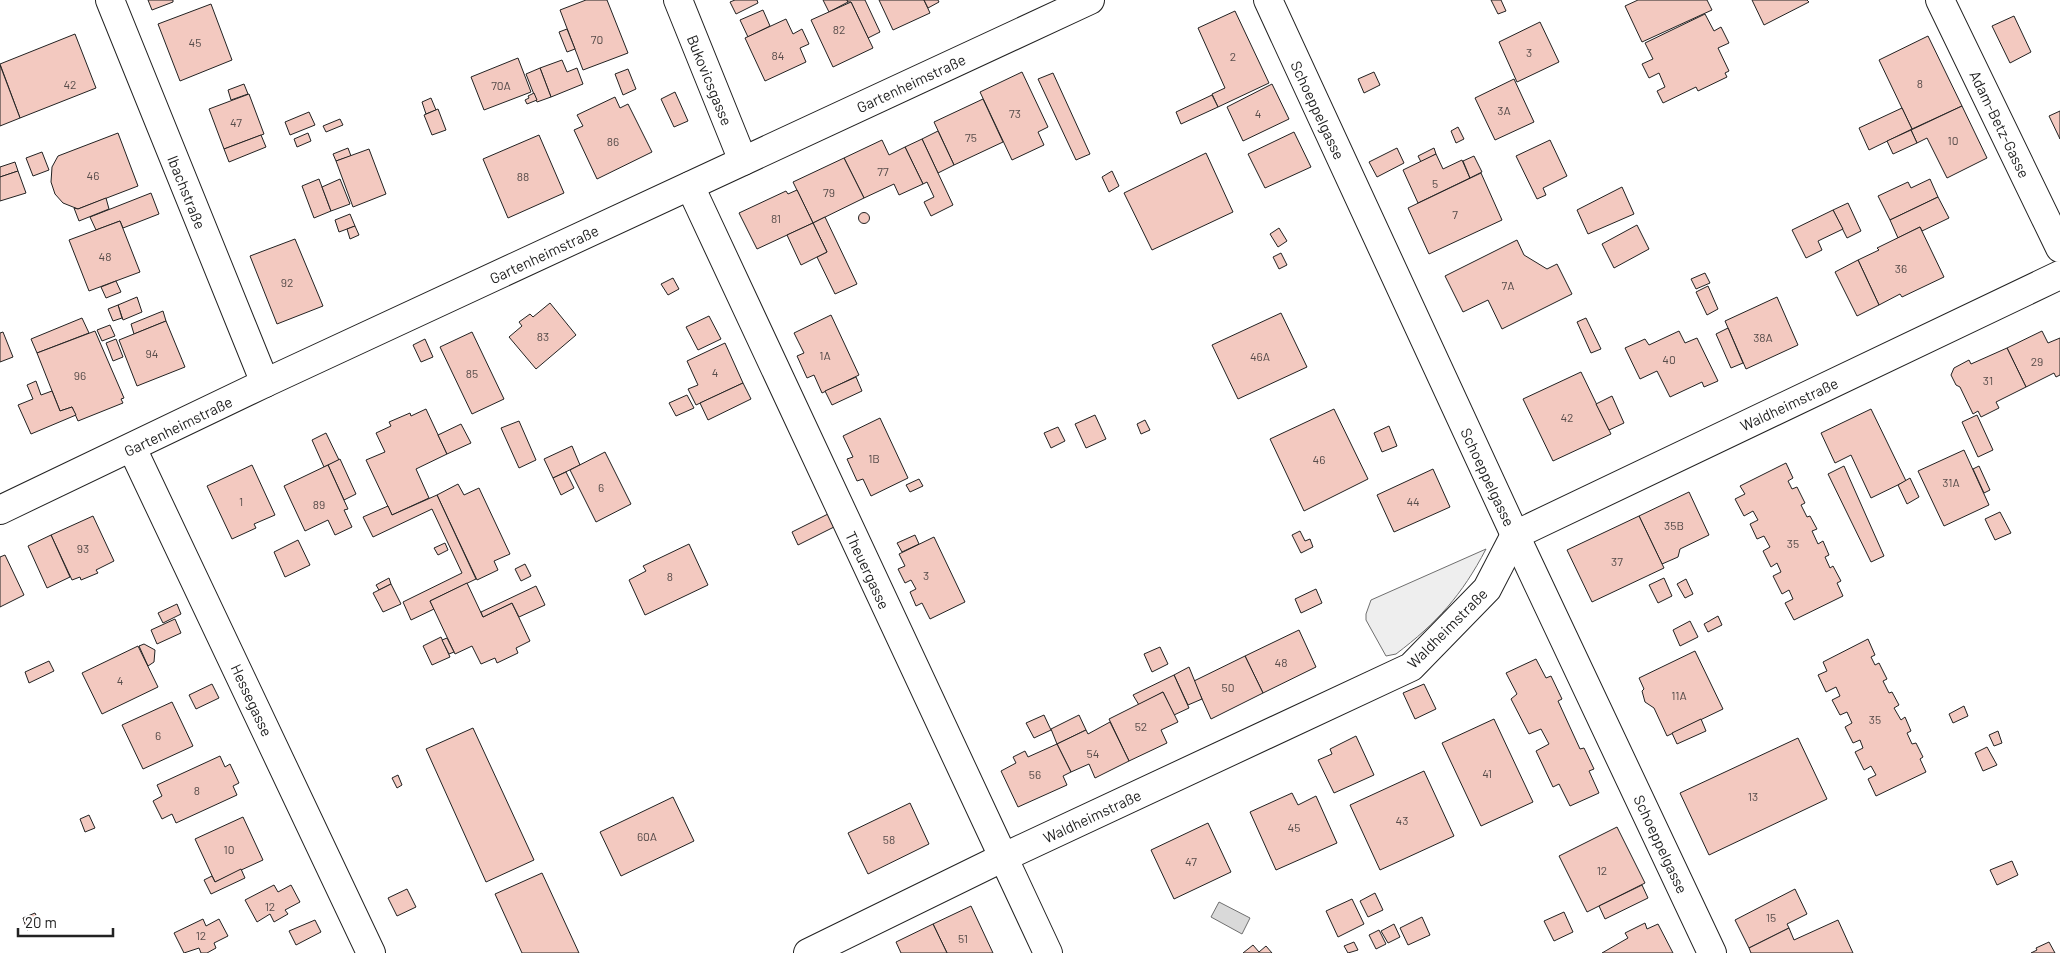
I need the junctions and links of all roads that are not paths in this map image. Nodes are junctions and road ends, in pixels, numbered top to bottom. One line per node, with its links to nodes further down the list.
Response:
1 (110, 0): 10 (street, Ibachstraße)
2 (678, 0): 6 (street, Bukovicsgasse)
3 (1090, 0): 6 (street, Gartenheimstraße)
4 (1268, 0): 13 (street, Schoeppelgasse)
5 (1940, 0): 8 (street, Adam-Betz-Gasse)
6 (743, 161): 7 (street, Gartenheimstraße)
7 (690, 186): 10 (street, Gartenheimstraße); 14 (street, Theuergasse)
8 (2060, 248)
9 (2060, 275): 13 (street, Waldheimstraße)
10 (264, 384): 11 (street, Gartenheimstraße)
11 (132, 448): 12 (street, Gartenheimstraße); 15 (street, Hessegasse)
12 (0, 510)
13 (1515, 535): 14 (street, Waldheimstraße); 18 (street, Schoeppelgasse)
14 (1002, 858): 16 (street, Waldheimstraße); 17 (street, Theuergasse)
15 (371, 953)
16 (808, 953)
17 (1048, 953)
18 (1712, 953)

